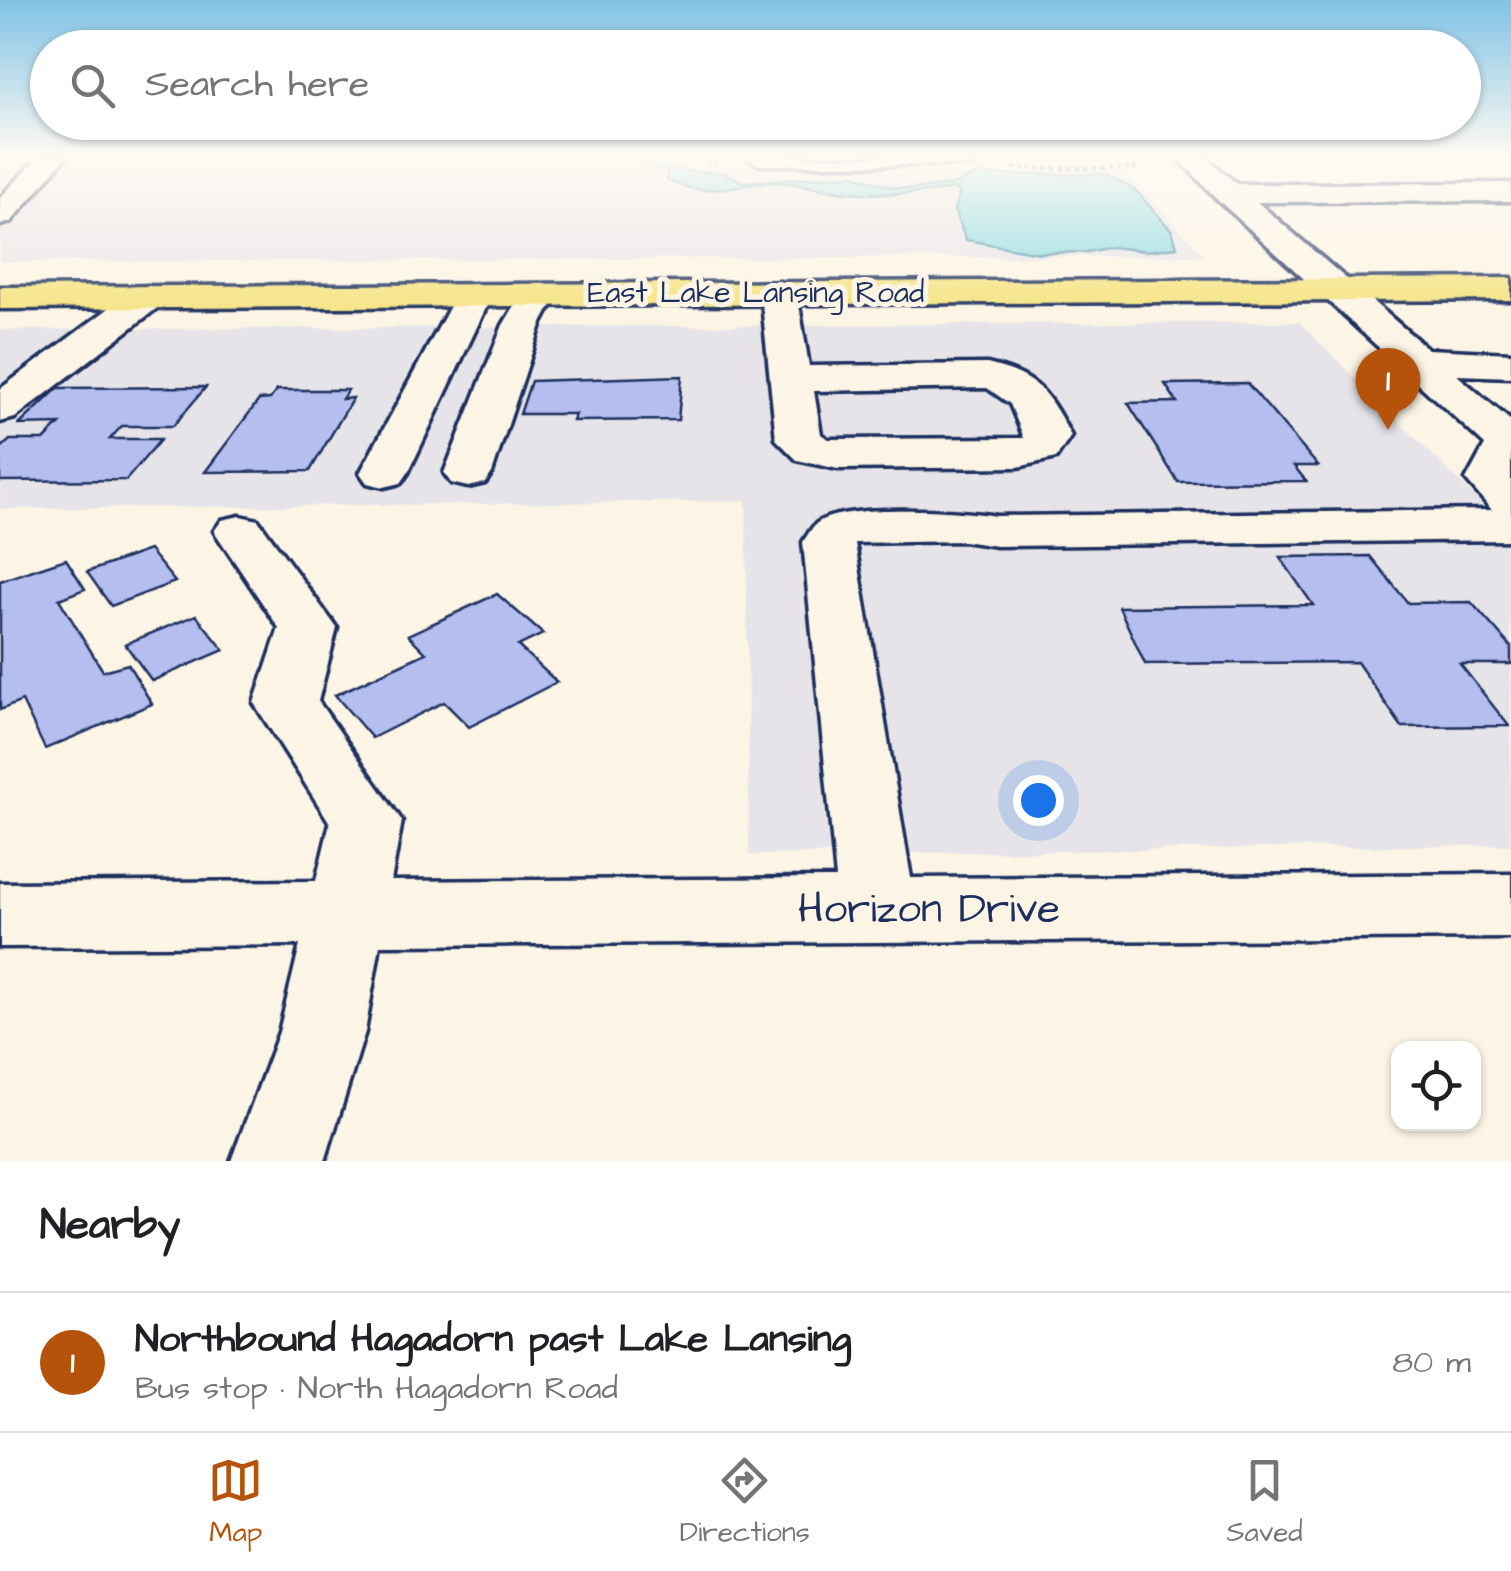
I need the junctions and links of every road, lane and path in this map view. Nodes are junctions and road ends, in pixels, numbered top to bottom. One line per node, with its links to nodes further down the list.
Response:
1 (1247, 211): 3 (street)
2 (1511, 288): 3 (main road, East Lake Lansing Road)
3 (1336, 290): 4 (main road, East Lake Lansing Road); 9 (street)
4 (780, 293): 6 (main road, East Lake Lansing Road); 11 (street)
5 (474, 295): 6 (main road, East Lake Lansing Road); 7 (main road, East Lake Lansing Road); 14 (street)
6 (539, 295): 15 (street)
7 (148, 297): 8 (main road, East Lake Lansing Road); 12 (street)
8 (0, 298)
9 (1416, 362): 10 (street); 13 (street)
10 (1511, 365)
11 (791, 379): 11 (street)
12 (0, 409)
13 (1510, 444): 16 (street)
14 (384, 474)
15 (468, 474)
16 (1511, 501)
17 (1511, 525): 20 (street)
18 (240, 531): 22 (street)
19 (1511, 906): 20 (street, Horizon Drive)
20 (879, 911): 22 (street, Horizon Drive)
21 (0, 915): 22 (street, Horizon Drive)
22 (346, 916): 23 (street)
23 (278, 1161)

